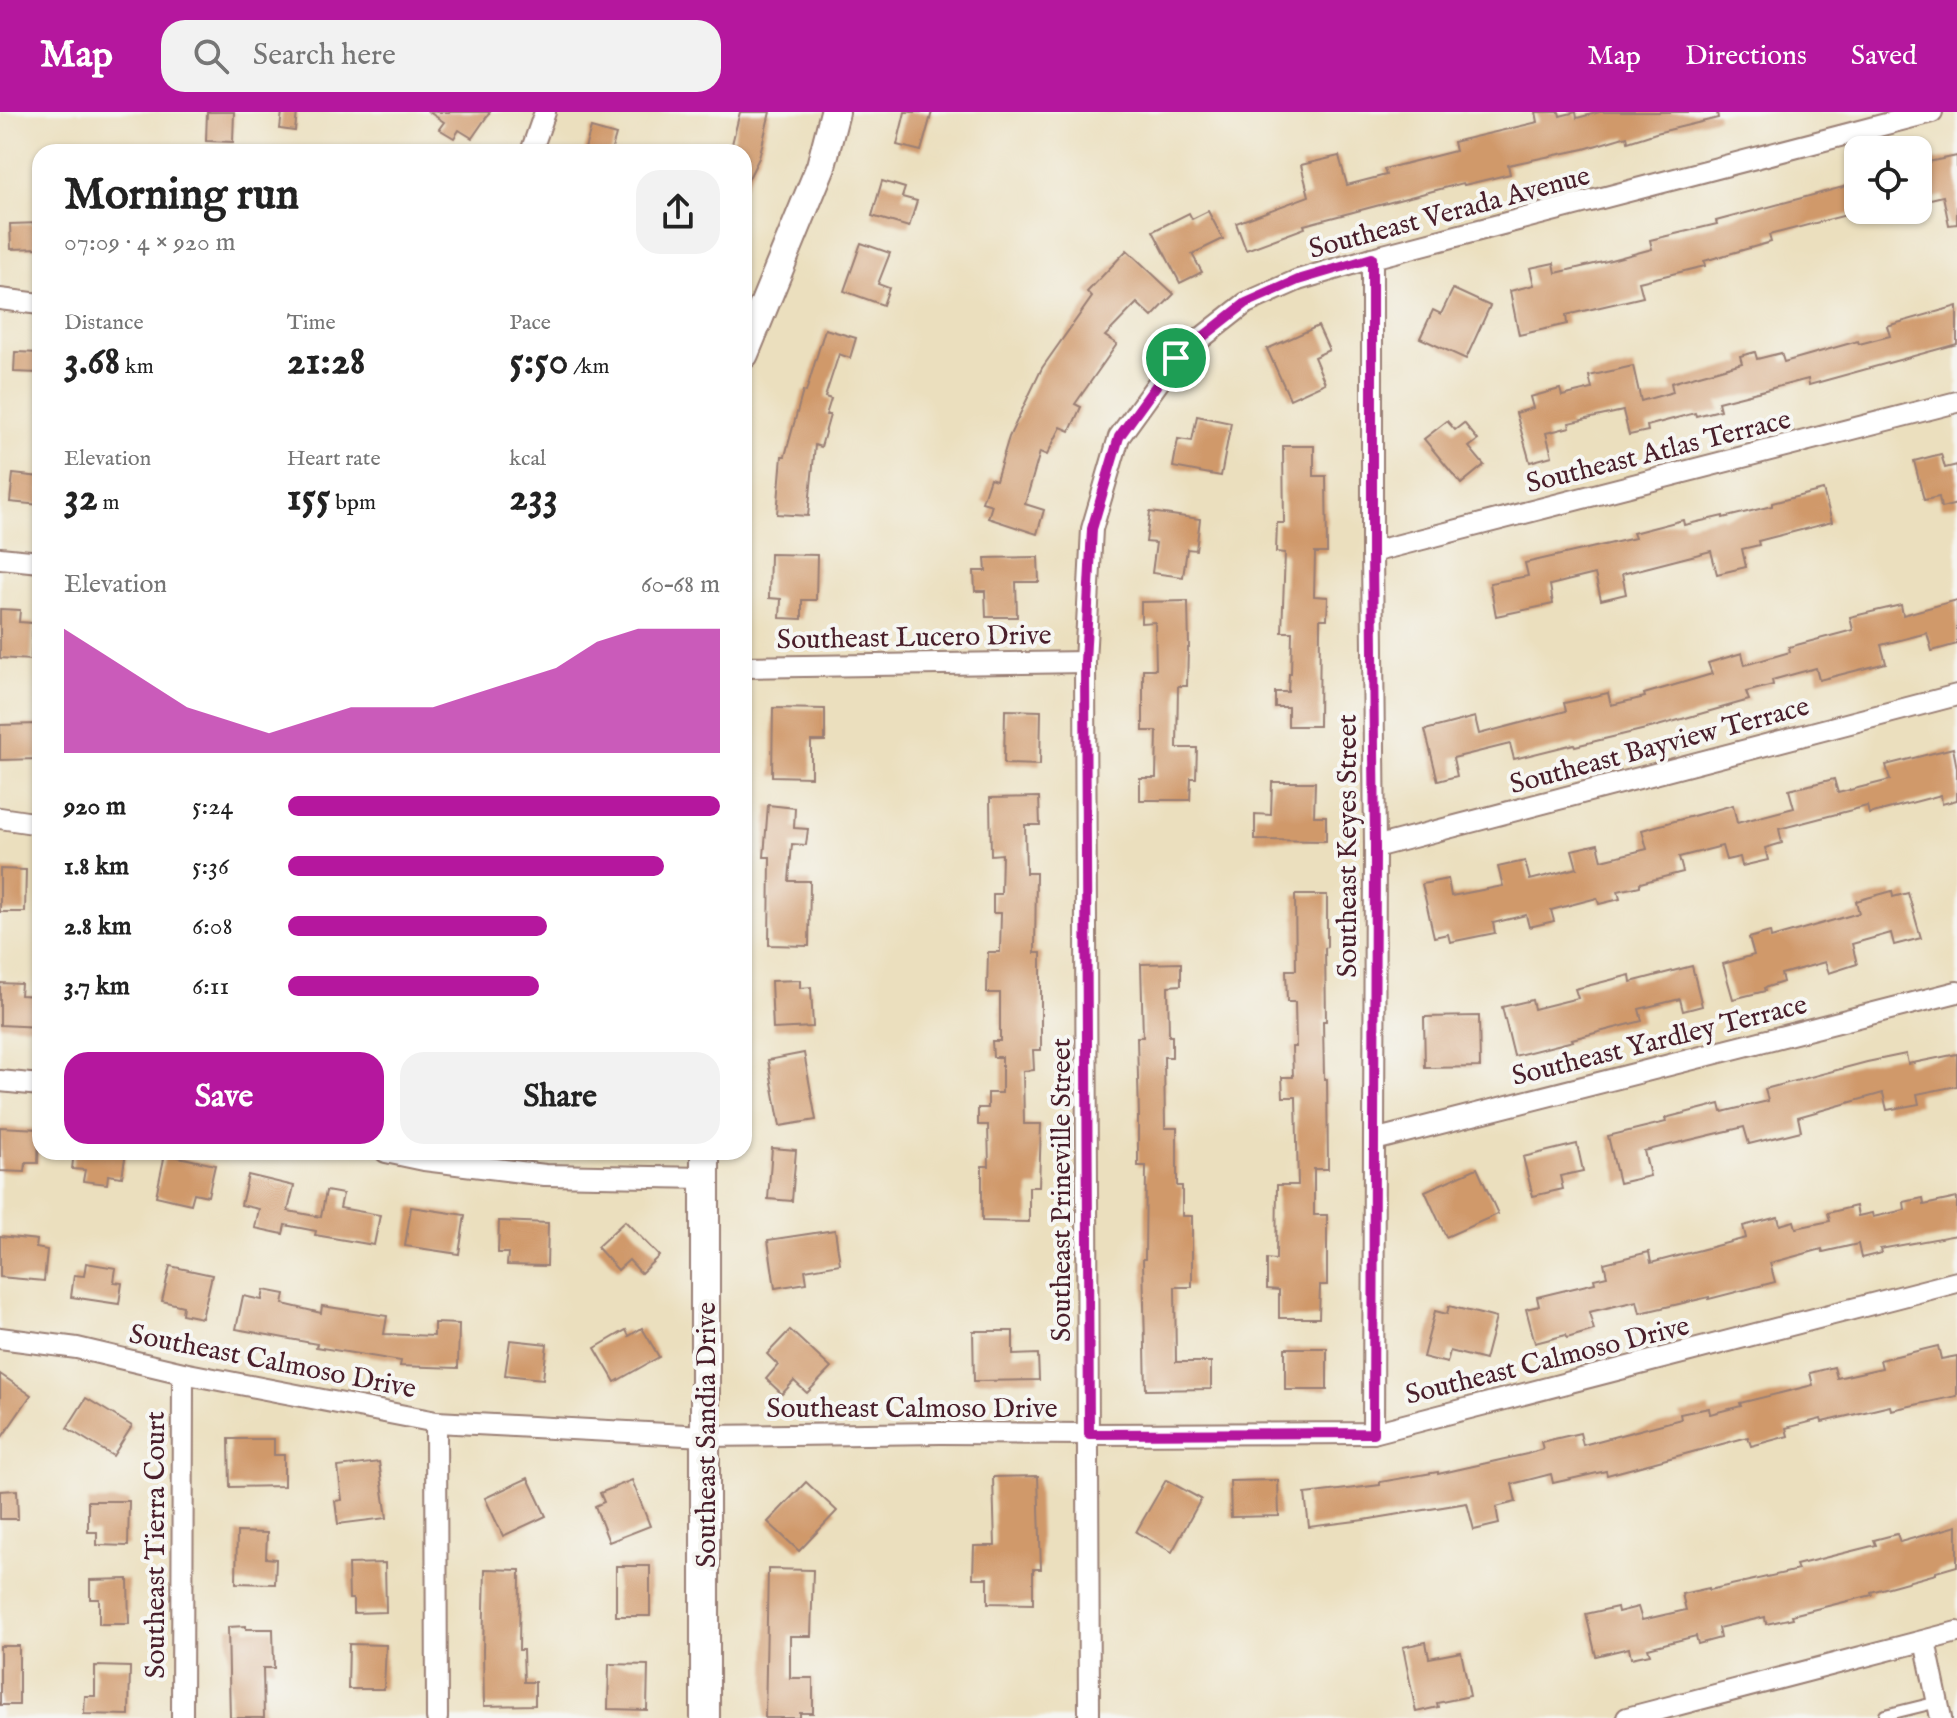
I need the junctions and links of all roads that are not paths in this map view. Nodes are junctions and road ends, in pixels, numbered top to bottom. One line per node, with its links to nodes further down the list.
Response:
1 (545, 112): 4 (street)
2 (835, 112): 8 (street)
3 (1932, 112): 5 (street, Southeast Verada Avenue)
4 (534, 144)
5 (1372, 258): 10 (street, Southeast Keyes Street); 13 (street, Southeast Verada Avenue)
6 (0, 299): 7 (street)
7 (32, 303)
8 (752, 334)
9 (1957, 402): 10 (street, Southeast Atlas Terrace)
10 (1372, 552): 18 (street, Southeast Keyes Street)
11 (0, 558): 12 (street)
12 (32, 561)
13 (1085, 662): 14 (street, Southeast Lucero Drive); 30 (street, Southeast Prineville Street)
14 (752, 667)
15 (1957, 695): 18 (street, Southeast Bayview Terrace)
16 (0, 818): 17 (street)
17 (32, 823)
18 (1375, 847): 22 (street, Southeast Keyes Street)
19 (1957, 992): 22 (street, Southeast Yardley Terrace)
20 (0, 1081): 21 (street)
21 (32, 1084)
22 (1374, 1140): 29 (street, Southeast Keyes Street)
23 (424, 1160): 24 (street)
24 (705, 1165): 31 (street, Southeast Sandia Drive)
25 (1957, 1282): 29 (street, Southeast Calmoso Drive)
26 (0, 1338): 27 (street, Southeast Calmoso Drive)
27 (183, 1373): 28 (street, Southeast Calmoso Drive); 35 (street, Southeast Tierra Court)
28 (436, 1422): 31 (street, Southeast Calmoso Drive); 36 (street)
29 (1373, 1433): 30 (street, Southeast Calmoso Drive)
30 (1089, 1434): 31 (street, Southeast Calmoso Drive); 38 (street, Southeast Prineville Street)
31 (705, 1436): 37 (street, Southeast Sandia Drive)
32 (1957, 1632): 33 (street)
33 (1925, 1641): 34 (street); 39 (street)
34 (1940, 1710): 40 (lane)
35 (182, 1718)
36 (437, 1718)
37 (705, 1718)
38 (1089, 1718)
39 (1627, 1718)
40 (1886, 1718)

